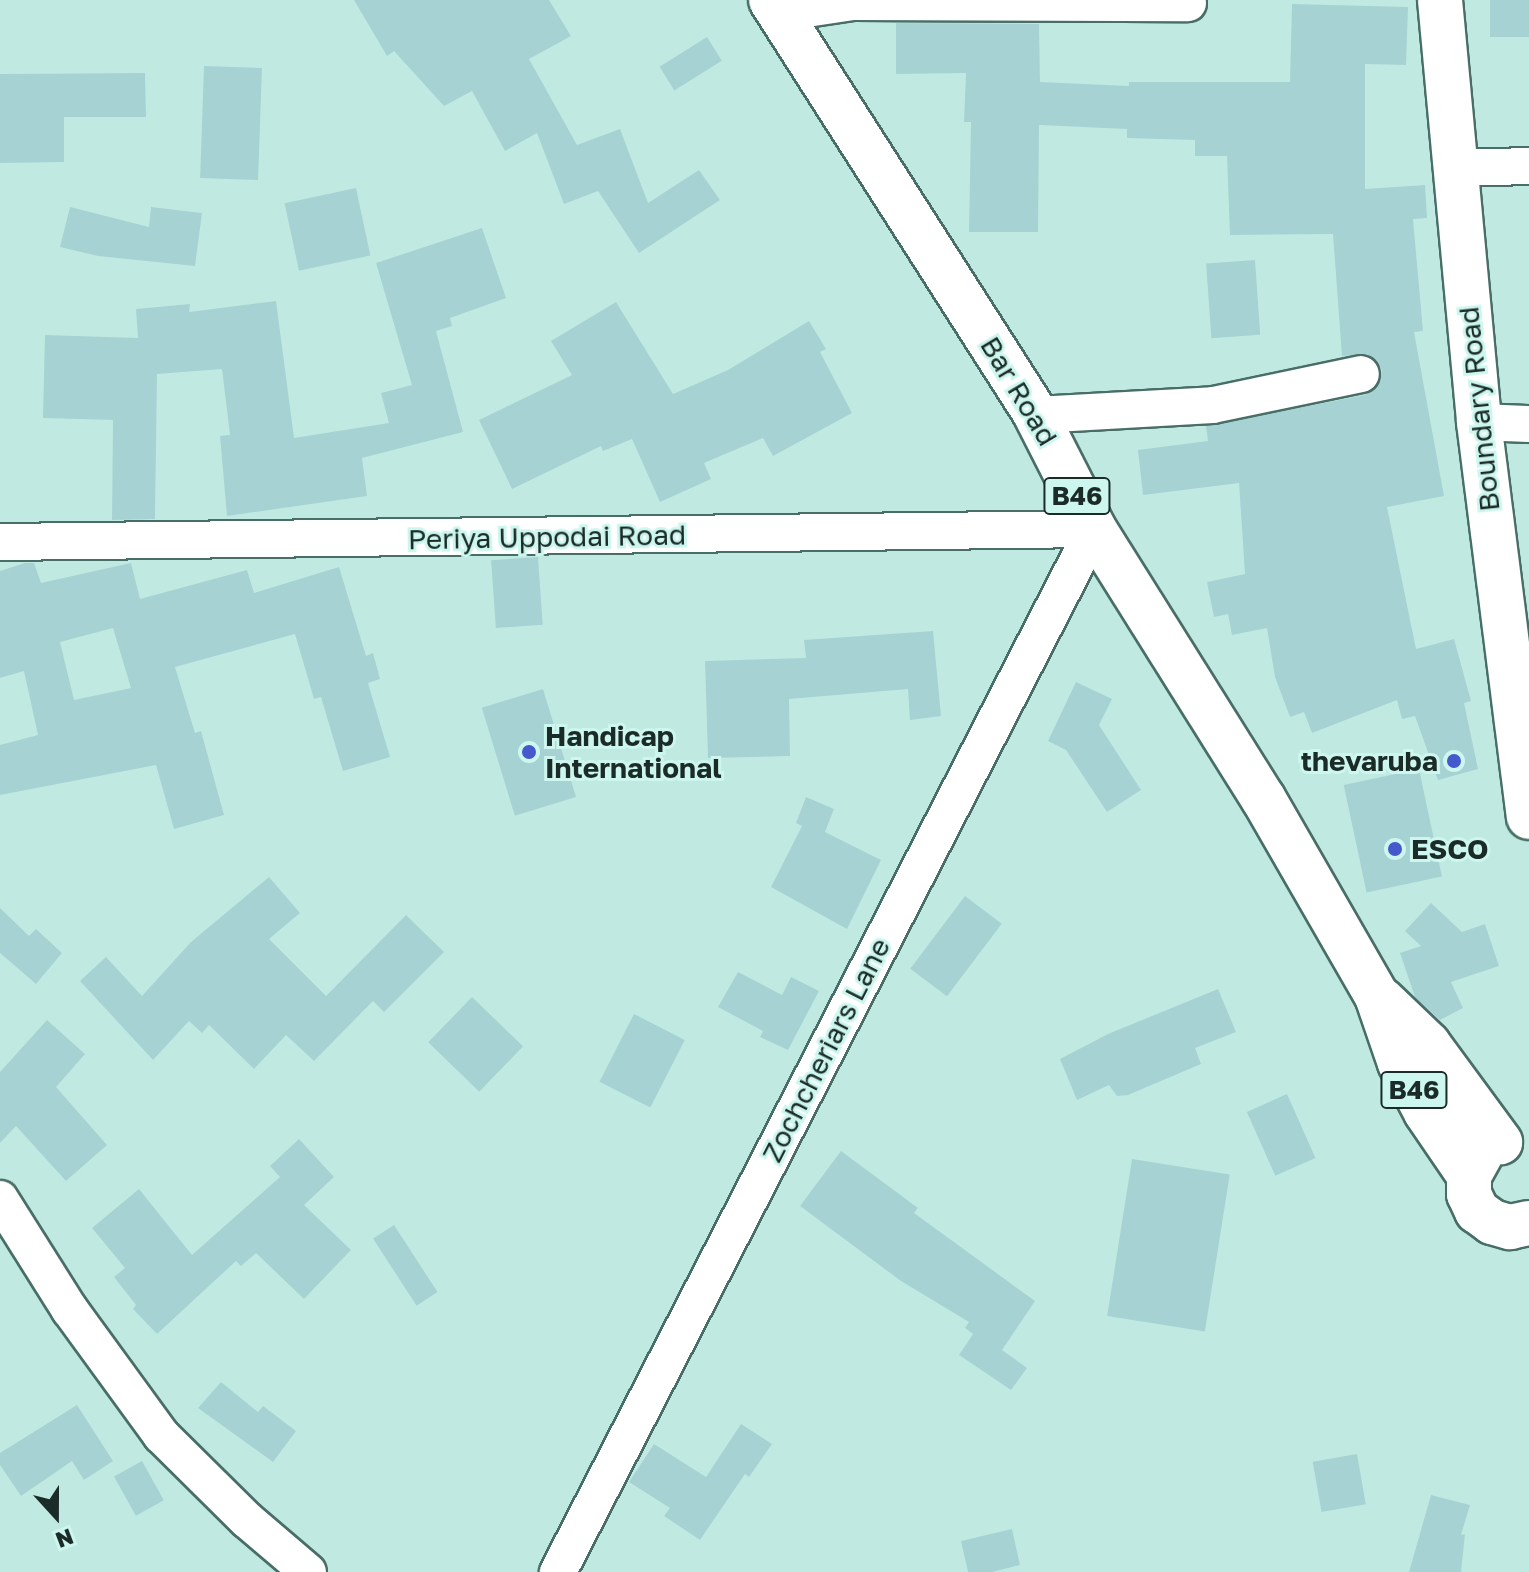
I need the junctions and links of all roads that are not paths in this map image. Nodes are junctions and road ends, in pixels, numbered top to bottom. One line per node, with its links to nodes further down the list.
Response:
1 (1440, 0): 5 (main road, Boundary Road)
2 (1188, 3): 3 (street)
3 (775, 7): 7 (main road, Bar Road / B46)
4 (1529, 166): 5 (street)
5 (1454, 168): 8 (main road, Boundary Road)
6 (1361, 374): 7 (street)
7 (1036, 415): 10 (main road, Bar Road / B46)
8 (1479, 422): 9 (street); 12 (main road, Boundary Road)
9 (1529, 424)
10 (1094, 529): 11 (street, Periya Uppodai Road); 14 (main road, Bar Road / B46); 20 (street, Zochcheriars Lane)
11 (0, 542)
12 (1524, 750): 13 (main road, Boundary Road)
13 (1529, 817)
14 (1377, 996): 15 (main road, Bar Road / B46); 16 (main road, Bar Road / B46)
15 (1514, 1144): 16 (main road)
16 (1469, 1175): 18 (main road, Bar Road)
17 (0, 1199): 19 (street)
18 (1523, 1231)
19 (308, 1572)
20 (558, 1572)

